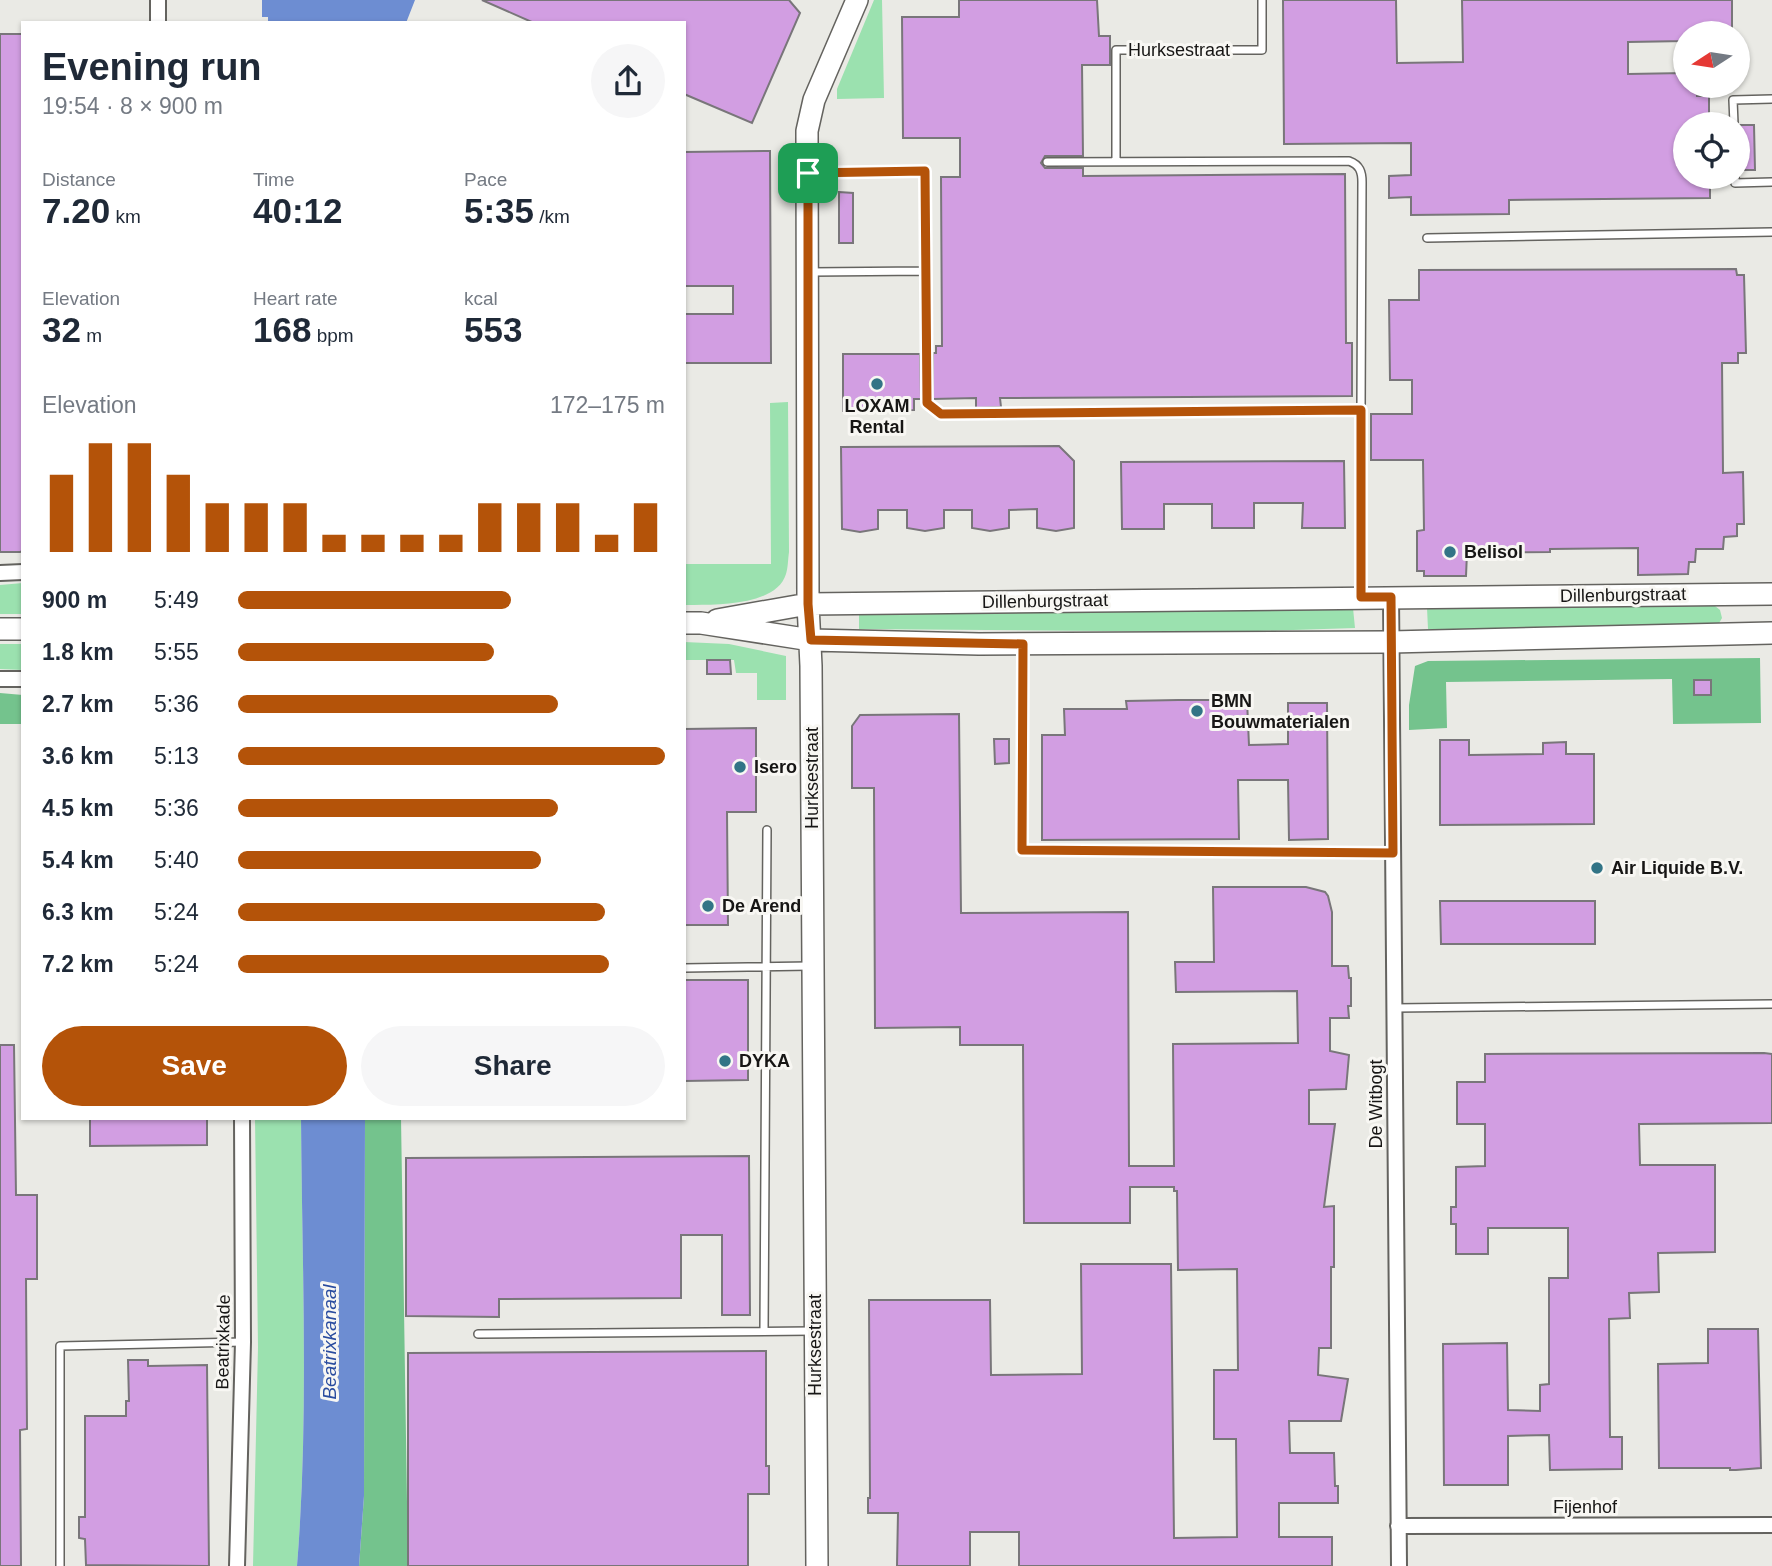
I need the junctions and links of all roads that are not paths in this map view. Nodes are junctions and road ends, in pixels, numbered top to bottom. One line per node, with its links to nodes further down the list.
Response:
1 (158, 0): 4 (street)
2 (857, 0): 9 (street, Hurksestraat)
3 (1262, 0): 8 (lane, Hurksestraat)
4 (158, 21)
5 (1772, 99): 6 (lane)
6 (1734, 112)
7 (1047, 162): 8 (lane)
8 (1116, 162): 16 (lane)
9 (808, 173): 14 (lane); 15 (street, Hurksestraat)
10 (1772, 182): 11 (lane)
11 (1750, 183)
12 (1772, 232): 13 (lane)
13 (1427, 238)
14 (926, 271): 15 (lane); 16 (lane)
15 (808, 272): 22 (street, Hurksestraat)
16 (1361, 410): 20 (lane)
17 (21, 572): 18 (street)
18 (0, 573)
19 (1772, 594): 21 (street, Dillenburgstraat)
20 (1361, 597): 21 (street, Dillenburgstraat); 22 (street, Dillenburgstraat)
21 (1391, 597): 28 (street)
22 (808, 604): 23 (street, Dillenburgstraat); 27 (street, Hurksestraat)
23 (693, 623): 27 (street, Dillenburgstraat)
24 (0, 628): 25 (street)
25 (21, 629)
26 (1772, 633): 28 (street, Dillenburgstraat)
27 (811, 640): 29 (street, Dillenburgstraat); 34 (street, Hurksestraat)
28 (1391, 642): 29 (street, Dillenburgstraat); 33 (street, De Witbogt)
29 (1023, 644): 33 (lane)
30 (0, 679): 31 (street)
31 (21, 679)
32 (767, 830): 35 (lane)
33 (1393, 853): 38 (street, De Witbogt)
34 (813, 966): 35 (lane); 41 (street, Hurksestraat)
35 (766, 967): 36 (lane); 40 (lane)
36 (686, 968)
37 (1772, 1004): 38 (lane)
38 (1394, 1009): 45 (street, De Witbogt)
39 (242, 1120): 43 (street, Beatrixkade)
40 (764, 1331): 41 (lane); 42 (lane)
41 (815, 1331): 48 (street, Hurksestraat)
42 (478, 1334)
43 (243, 1342): 46 (lane); 47 (street, Beatrixkade)
44 (1772, 1525): 45 (street, Fijenhof)
45 (1398, 1526): 49 (street, De Witbogt)
46 (60, 1566)
47 (237, 1566)
48 (817, 1566)
49 (1399, 1566)

